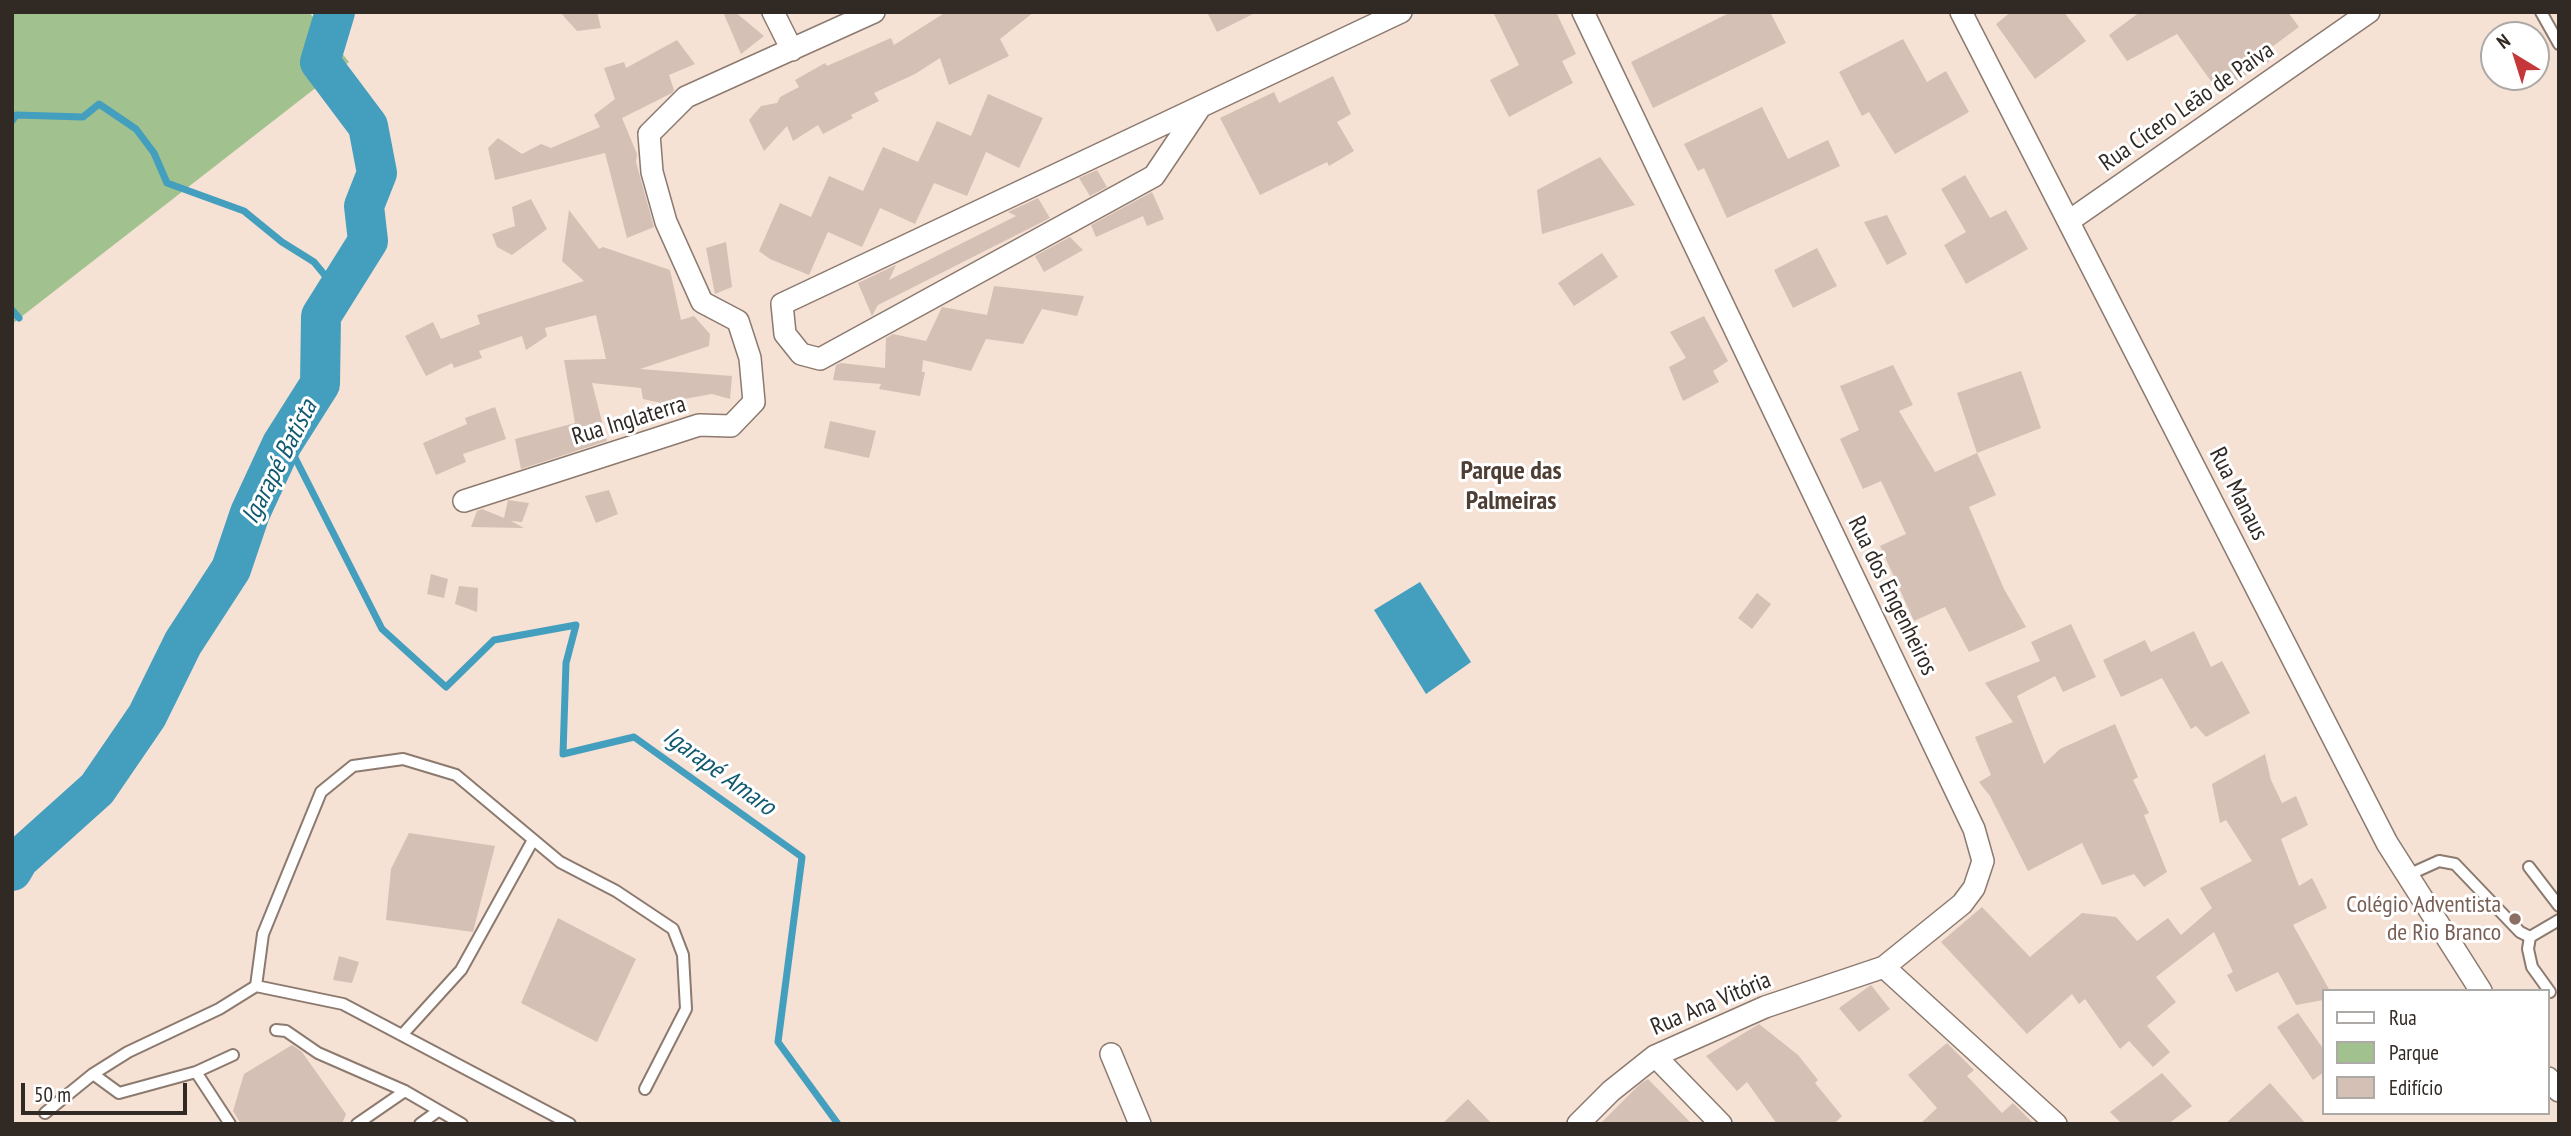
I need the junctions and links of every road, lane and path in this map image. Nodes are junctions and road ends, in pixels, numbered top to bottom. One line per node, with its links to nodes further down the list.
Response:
1 (773, 12): 9 (street)
2 (874, 12): 9 (street)
3 (1401, 12): 10 (street)
4 (1583, 12): 19 (street, Rua dos Engenheiros)
5 (1961, 12): 11 (street, Rua Manaus)
6 (2370, 12): 11 (street, Rua Cícero Leão de Paiva)
7 (2541, 12): 8 (lane)
8 (2559, 44)
9 (792, 50): 12 (street, Rua Inglaterra)
10 (1199, 109): 10 (street)
11 (2069, 221): 15 (street, Rua Manaus)
12 (464, 501)
13 (533, 840): 20 (lane); 24 (lane); 30 (lane)
14 (2529, 867): 16 (lane)
15 (2408, 875): 18 (lane); 21 (street, Rua Manaus)
16 (2559, 906)
17 (2559, 920): 18 (lane)
18 (2530, 937): 22 (lane)
19 (1884, 967): 27 (street, Rua Ana Vitória); 42 (street)
20 (256, 986): 24 (lane); 29 (lane)
21 (2480, 989)
22 (2552, 990)
23 (276, 1030): 31 (lane)
24 (402, 1035): 38 (lane)
25 (1111, 1054): 39 (street)
26 (233, 1055): 28 (lane)
27 (1655, 1056): 40 (street, Rua Ana Vitória); 41 (street)
28 (196, 1072): 29 (lane); 34 (lane)
29 (93, 1074): 33 (lane)
30 (645, 1089)
31 (405, 1091): 32 (lane); 35 (lane)
32 (438, 1111): 36 (lane); 37 (lane)
33 (45, 1113)
34 (230, 1124)
35 (356, 1124)
36 (420, 1124)
37 (462, 1124)
38 (570, 1124)
39 (1140, 1124)
40 (1578, 1124)
41 (1721, 1124)
42 (2056, 1124)

